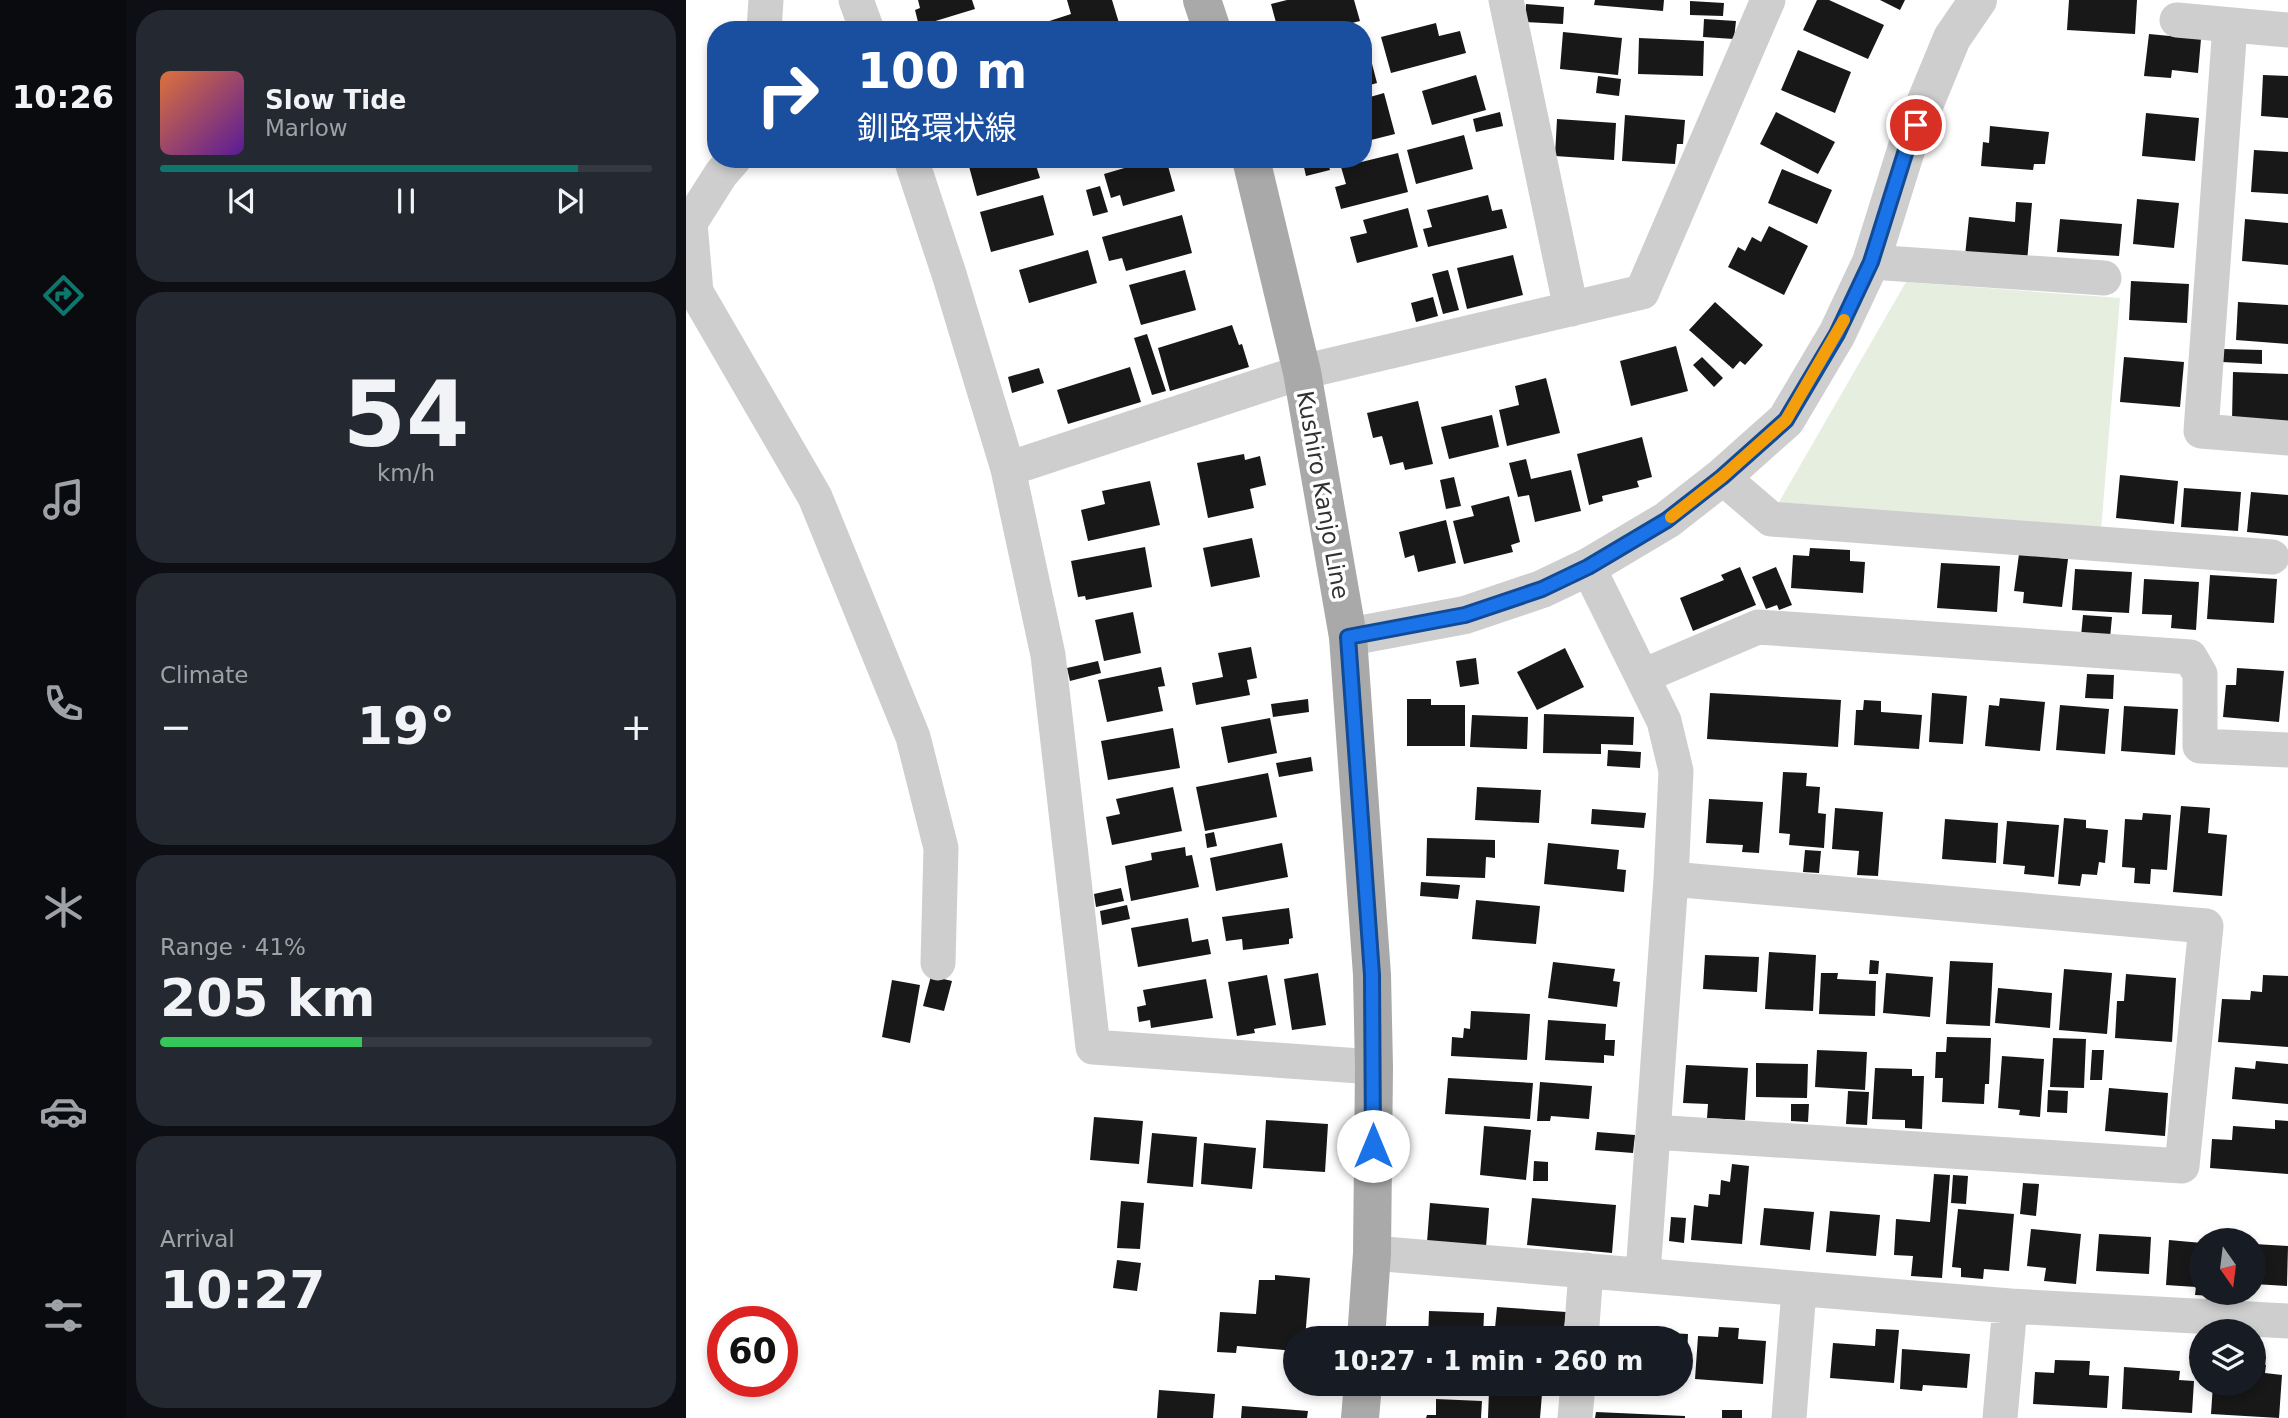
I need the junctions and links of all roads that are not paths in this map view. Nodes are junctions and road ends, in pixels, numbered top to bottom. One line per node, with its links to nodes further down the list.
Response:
1 (766, 0): 8 (street)
2 (856, 0): 9 (street)
3 (1202, 0): 10 (main road)
4 (1507, 0): 18 (street)
5 (1768, 0): 18 (street)
6 (1978, 0): 16 (street)
7 (2177, 20): 11 (street)
8 (765, 21)
9 (864, 21)
10 (1209, 21)
11 (2231, 25): 12 (street); 20 (street)
12 (2288, 30)
13 (726, 168): 29 (street)
14 (914, 168): 21 (street)
15 (1253, 168): 19 (main road, Kushiro Kanjo Line)
16 (1871, 262): 17 (street); 22 (street)
17 (2104, 278)
18 (1572, 309): 19 (street)
19 (1302, 372): 21 (street); 25 (main road, Kushiro Kanjo Line)
20 (2288, 438)
21 (1008, 469): 30 (street)
22 (1722, 477): 23 (street); 24 (street)
23 (2272, 557)
24 (1588, 567): 25 (street); 26 (street)
25 (1348, 637): 30 (main road, Kushiro Kanjo Line)
26 (1643, 676): 27 (street); 28 (street)
27 (2288, 750)
28 (1671, 879): 31 (street); 31 (street)
29 (938, 963)
30 (1374, 1067): 32 (main road, Kushiro Kanjo Line)
31 (1653, 1132): 34 (street)
32 (1372, 1253): 33 (street); 38 (main road, Kushiro Kanjo Line)
33 (1586, 1270): 34 (street); 39 (street)
34 (1643, 1274): 35 (street)
35 (1799, 1290): 36 (street); 44 (street)
36 (2010, 1306): 37 (street); 45 (street)
37 (2288, 1321)
38 (1367, 1326)
39 (1582, 1326)
40 (1362, 1396): 42 (main road)
41 (1577, 1396): 43 (street)
42 (1360, 1418)
43 (1575, 1418)
44 (1789, 1418)
45 (2000, 1418)

